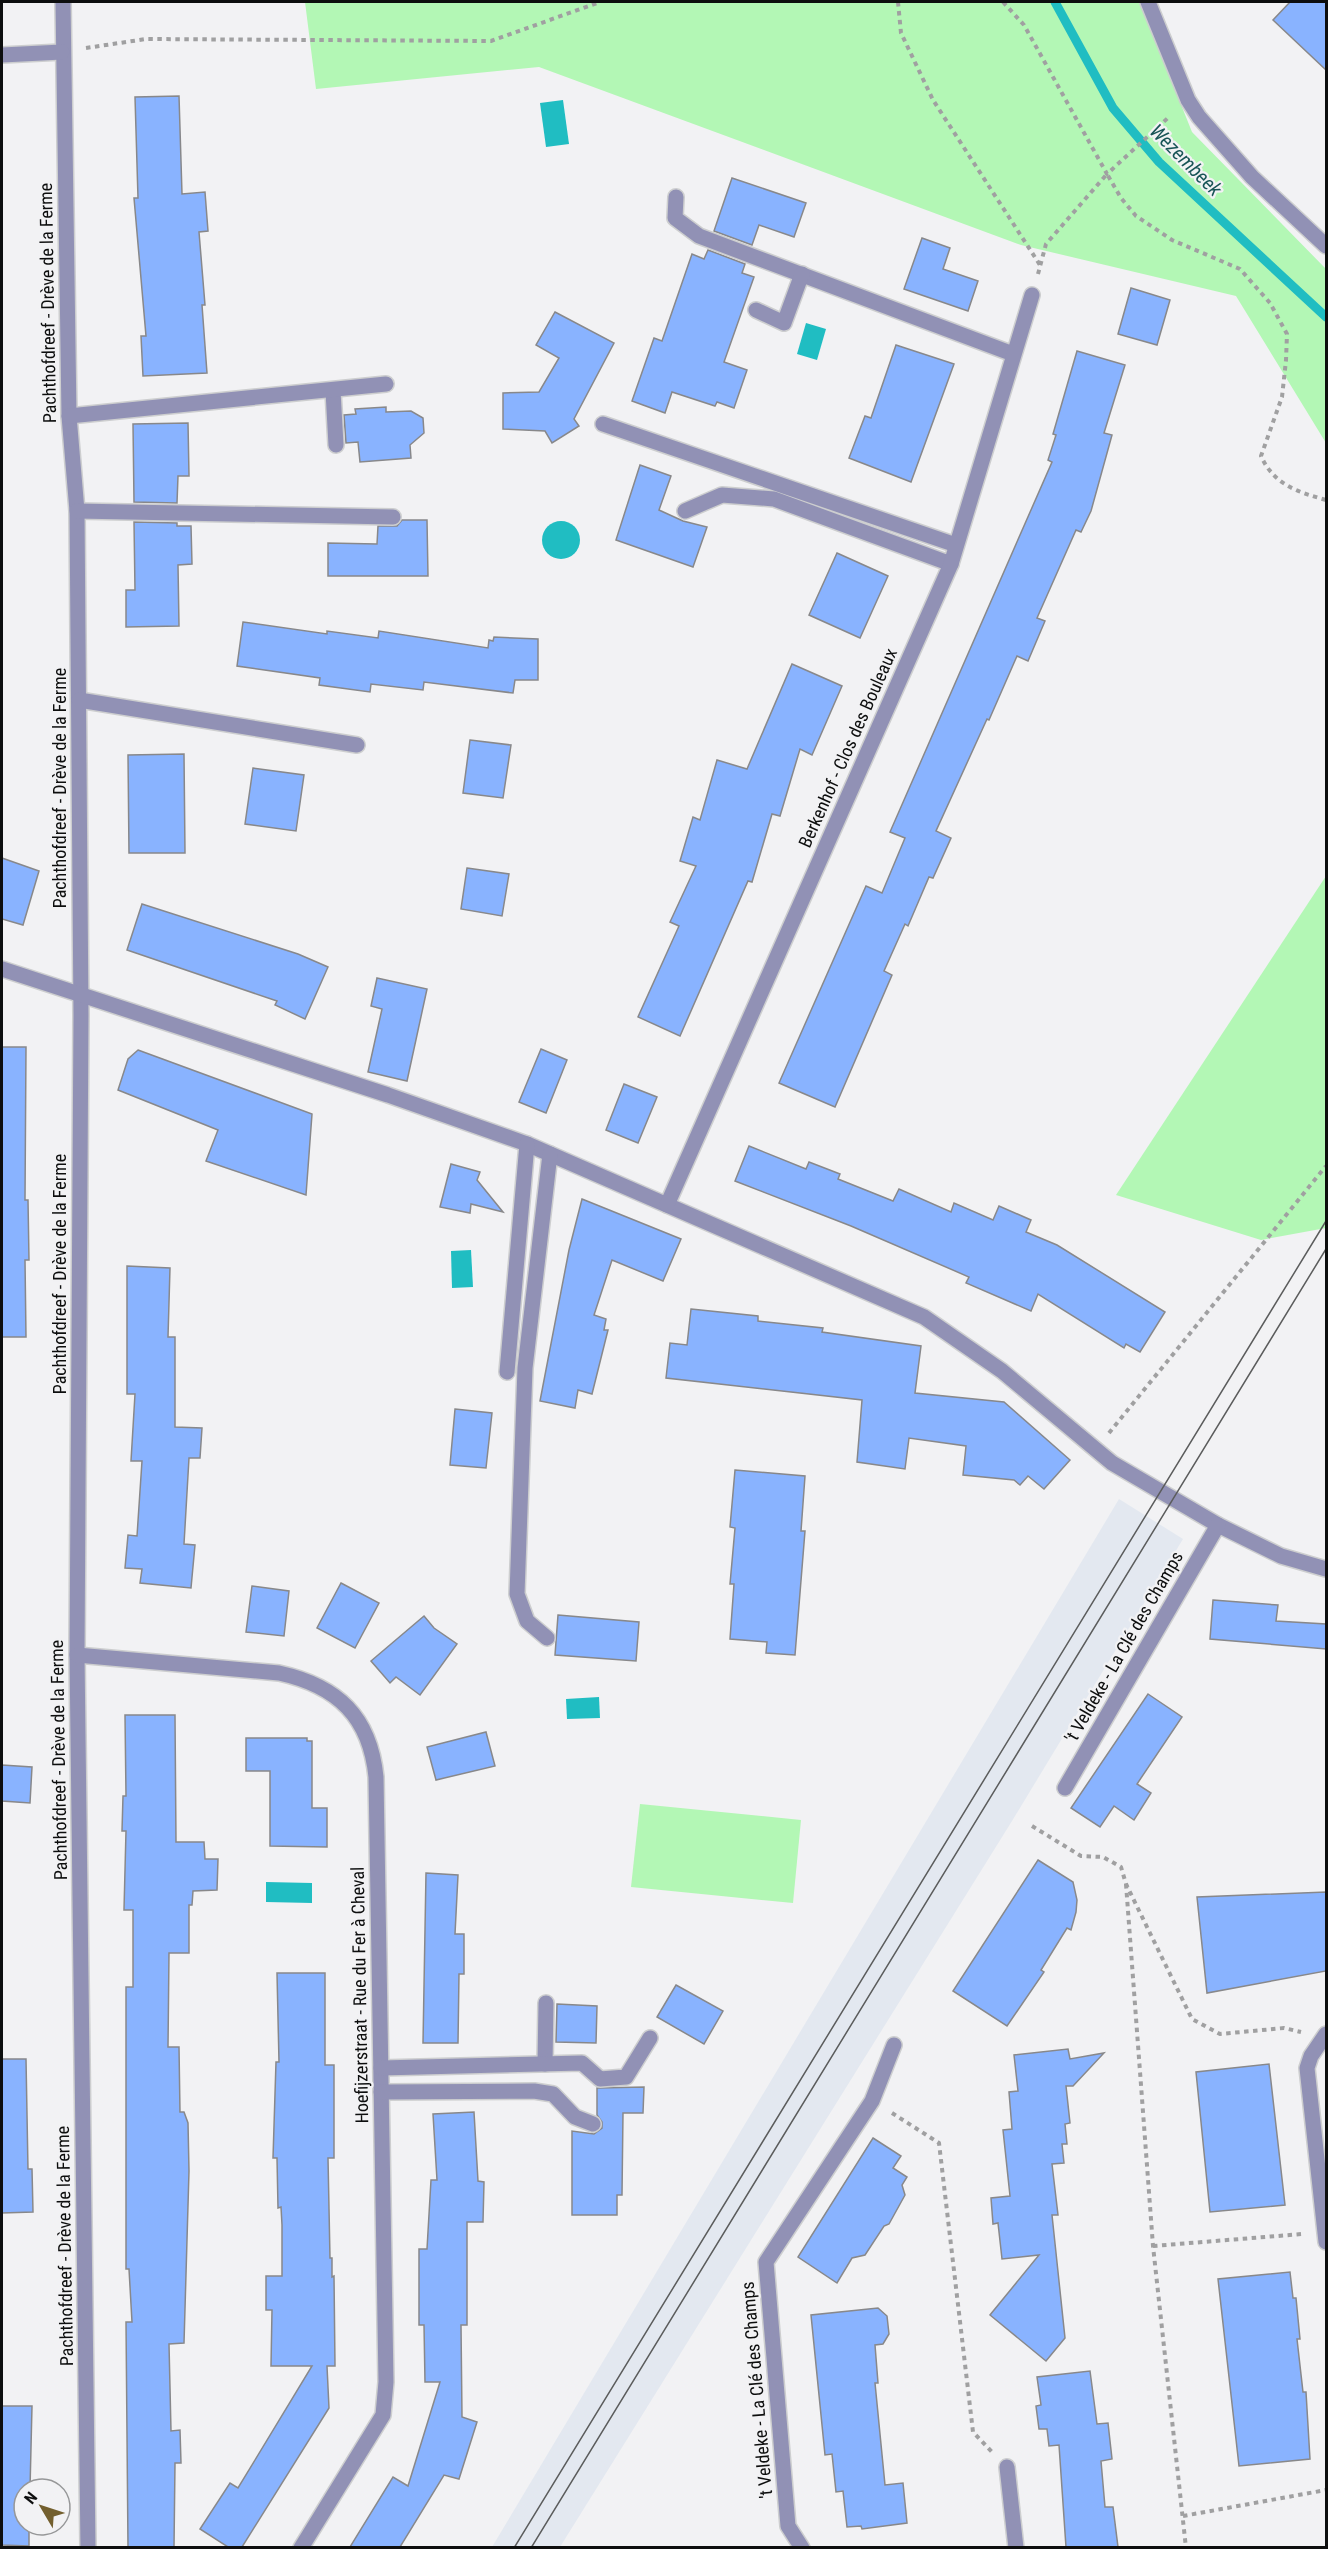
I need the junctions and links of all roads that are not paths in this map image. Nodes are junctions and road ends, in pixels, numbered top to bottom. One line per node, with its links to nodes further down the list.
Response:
1 (63, 2): 3 (street, Pachthofdreef - Drève de la Ferme)
2 (1148, 2): 6 (street)
3 (62, 51): 4 (street); 13 (street, Pachthofdreef - Drève de la Ferme)
4 (2, 56)
5 (676, 197): 7 (street)
6 (1326, 246)
7 (802, 274): 9 (street); 10 (street)
8 (1032, 296): 10 (street, Berkenhof - Clos des Bouleaux)
9 (756, 310)
10 (1013, 354): 19 (street, Berkenhof - Clos des Bouleaux)
11 (386, 384): 12 (street)
12 (333, 390): 13 (street); 15 (street)
13 (69, 416): 16 (street, Pachthofdreef - Drève de la Ferme)
14 (603, 424): 19 (street)
15 (336, 445)
16 (77, 511): 18 (street); 21 (street, Pachthofdreef - Drève de la Ferme)
17 (686, 511): 20 (street)
18 (393, 517)
19 (956, 545): 20 (street, Berkenhof - Clos des Bouleaux)
20 (951, 564): 27 (street, Berkenhof - Clos des Bouleaux)
21 (79, 700): 22 (street); 24 (street, Pachthofdreef - Drève de la Ferme)
22 (357, 745)
23 (2, 969): 24 (street)
24 (80, 993): 25 (street); 32 (street, Pachthofdreef - Drève de la Ferme)
25 (527, 1144): 26 (street); 28 (street)
26 (550, 1154): 27 (street); 31 (street)
27 (667, 1205): 29 (street)
28 (507, 1371)
29 (1218, 1525): 30 (street); 33 (street, 't Veldeke - La Clé des Champs)
30 (1326, 1569)
31 (547, 1638)
32 (77, 1655): 39 (street, Hoefijzerstraat - Rue du Fer à Cheval); 44 (street, Pachthofdreef - Drève de la Ferme)
33 (1065, 1788)
34 (546, 2003): 38 (street)
35 (1324, 2036): 42 (street)
36 (650, 2038): 38 (street)
37 (894, 2045): 46 (street, 't Veldeke - La Clé des Champs)
38 (545, 2064): 39 (street)
39 (381, 2068): 40 (street, Hoefijzerstraat - Rue du Fer à Cheval)
40 (381, 2092): 41 (street); 45 (street, Hoefijzerstraat - Rue du Fer à Cheval)
41 (593, 2124)
42 (1326, 2237)
43 (1007, 2467): 47 (street)
44 (88, 2547)
45 (301, 2547)
46 (802, 2547)
47 (1016, 2547)

